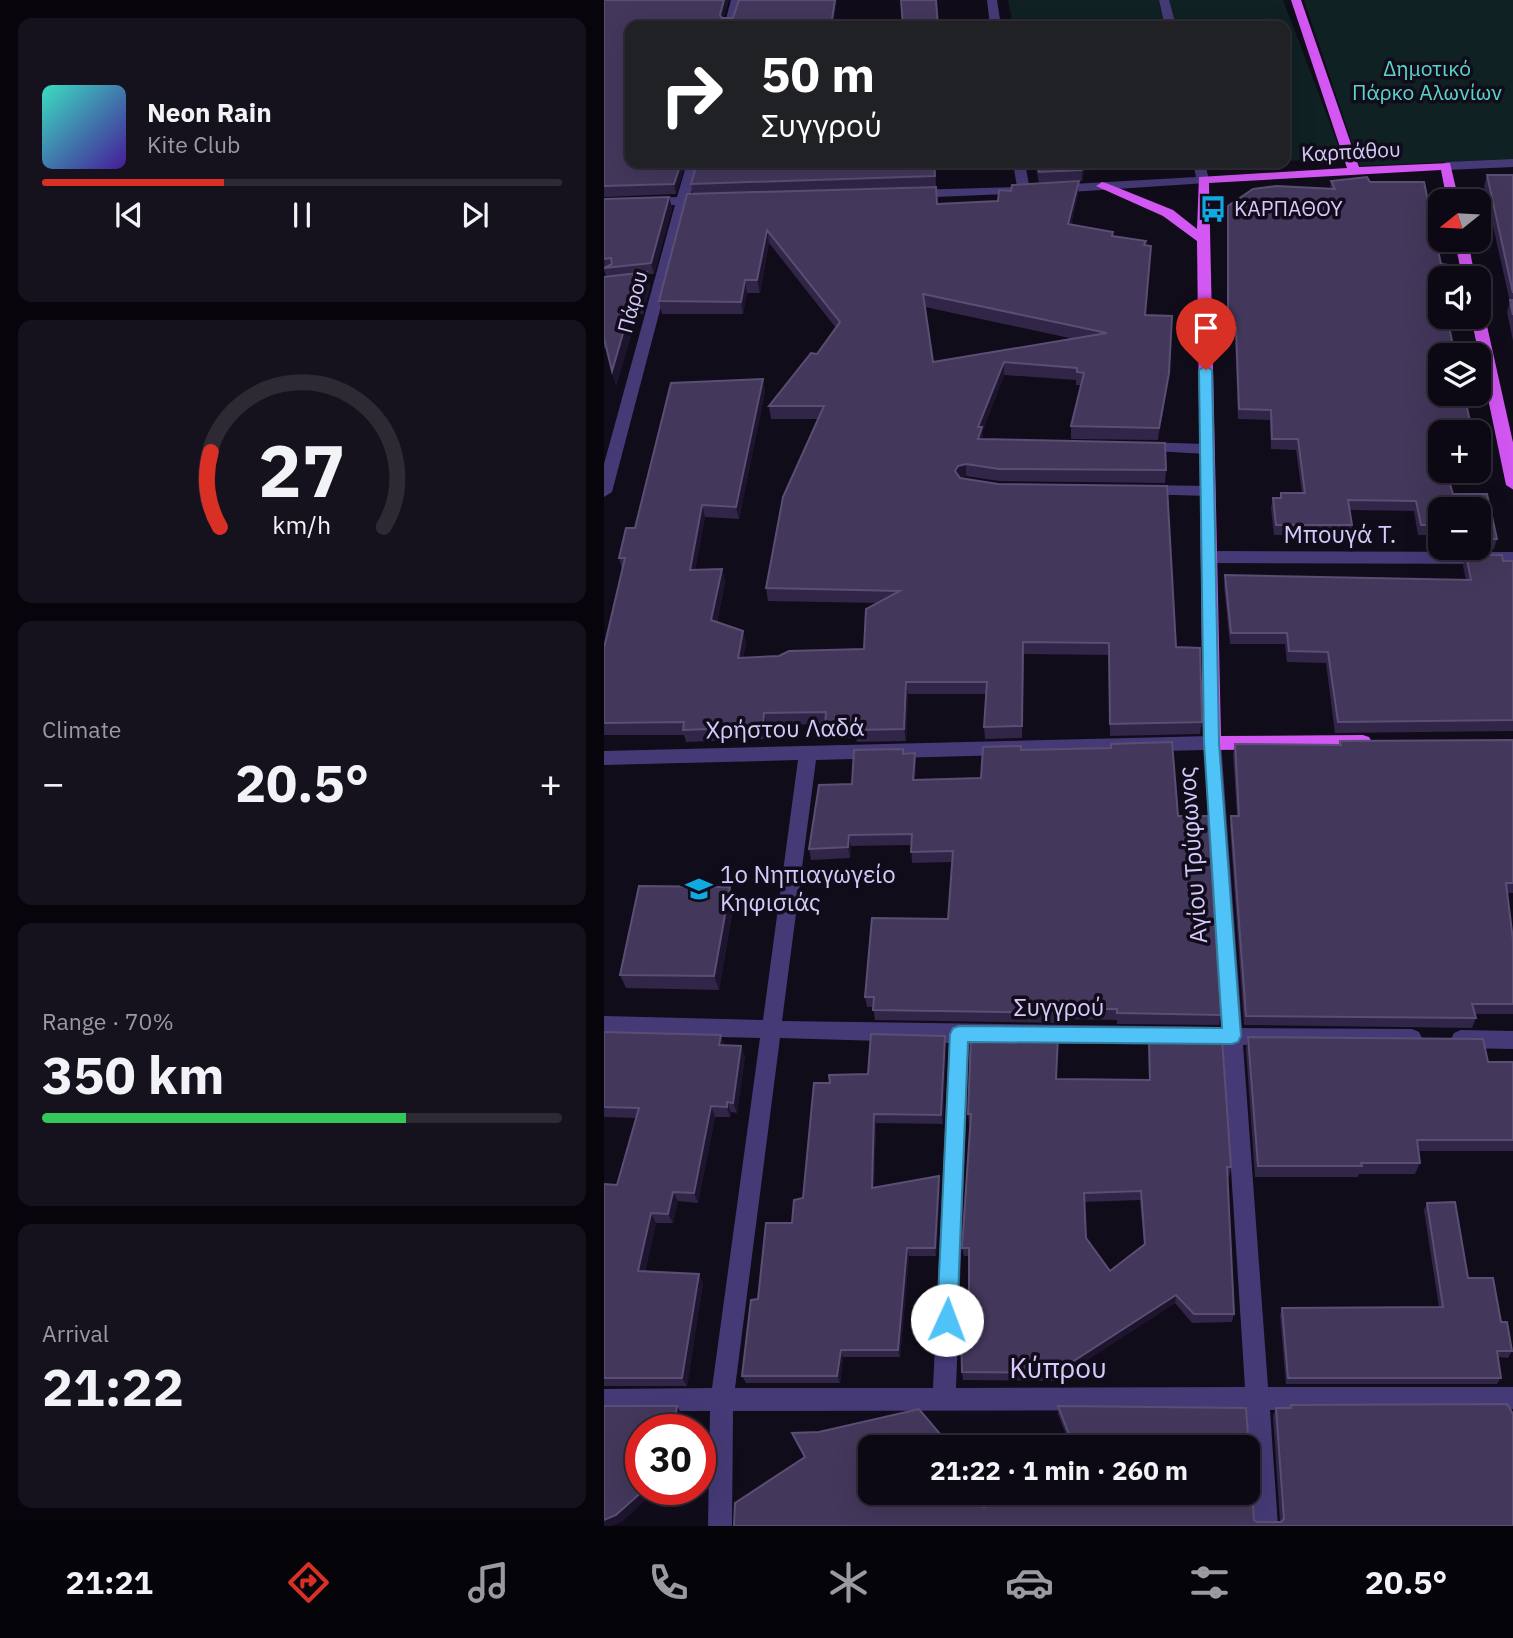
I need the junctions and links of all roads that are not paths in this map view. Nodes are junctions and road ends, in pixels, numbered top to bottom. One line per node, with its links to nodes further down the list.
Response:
1 (736, 0): 5 (street)
2 (992, 0): 6 (street)
3 (1164, 0): 7 (street)
4 (1296, 0): 13 (main road)
5 (730, 21)
6 (995, 21)
7 (1170, 21)
8 (1513, 163): 9 (street, Καρπάθου)
9 (1446, 166): 13 (main road, Καρπάθου); 16 (main road)
10 (692, 168): 20 (street, Πάρου)
11 (1020, 168): 17 (street)
12 (1200, 168): 14 (street)
13 (1354, 171): 14 (main road, Καρπάθου)
14 (1203, 180): 15 (street, Καρπάθου); 22 (main road, Αγίου Τρύφωνος)
15 (1102, 186): 17 (street, Καρπάθου); 22 (main road)
16 (1451, 189)
17 (1024, 190): 18 (street, Καρπάθου)
18 (901, 194)
19 (723, 200): 20 (street)
20 (682, 201): 21 (street); 29 (street, Πάρου)
21 (604, 203)
22 (1204, 240): 25 (main road, Αγίου Τρύφωνος)
23 (1480, 329): 26 (main road)
24 (1123, 447): 25 (street)
25 (1207, 449): 28 (main road, Αγίου Τρύφωνος)
26 (1513, 485)
27 (1125, 490): 28 (street)
28 (1208, 491): 30 (main road, Αγίου Τρύφωνος)
29 (604, 492)
30 (1209, 557): 31 (street, Μπουγά Τ.); 33 (main road, Αγίου Τρύφωνος)
31 (1513, 558)
32 (1375, 742): 33 (main road, Χρήστου Λαδά)
33 (1212, 743): 34 (street, Χρήστου Λαδά); 39 (street, Αγίου Τρύφωνος)
34 (808, 753): 35 (street, Χρήστου Λαδά); 37 (street)
35 (604, 758)
36 (604, 1025): 37 (street, Συγγρού)
37 (769, 1028): 38 (street, Συγγρού); 45 (street)
38 (959, 1034): 39 (street, Συγγρού); 42 (street)
39 (1232, 1036): 40 (street, Συγγρού); 41 (street, Αγίου Τρύφωνος)
40 (1513, 1040)
41 (1257, 1396): 42 (street, Κύπρου); 43 (street, Κύπρου); 47 (street, Αγίου Τρύφωνος)
42 (944, 1398): 45 (street, Κύπρου)
43 (1513, 1398)
44 (604, 1400): 45 (street, Κύπρου)
45 (722, 1401): 46 (street)
46 (720, 1526)
47 (1266, 1526)

